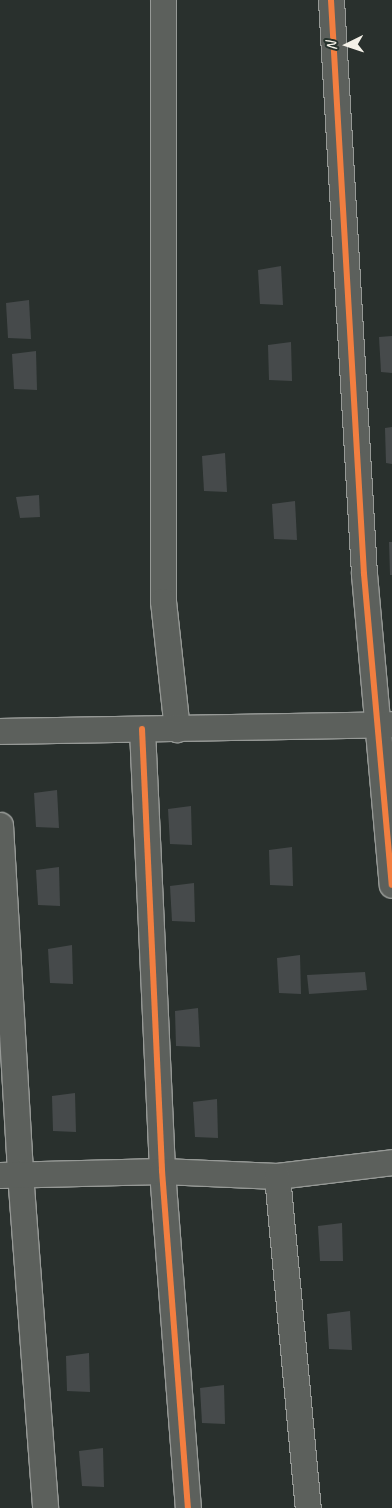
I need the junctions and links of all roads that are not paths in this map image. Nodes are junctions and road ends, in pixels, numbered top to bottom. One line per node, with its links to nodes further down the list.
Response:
1 (163, 0): 5 (street)
2 (331, 0): 3 (street)
3 (385, 724): 5 (street); 8 (street)
4 (142, 729): 5 (street); 6 (street); 10 (street)
5 (177, 729)
6 (0, 732)
7 (0, 825): 11 (street)
8 (392, 885)
9 (392, 1162): 12 (street)
10 (162, 1171): 11 (street); 12 (street); 14 (street)
11 (10, 1174): 13 (street)
12 (278, 1176): 15 (street)
13 (45, 1508)
14 (188, 1508)
15 (308, 1508)

